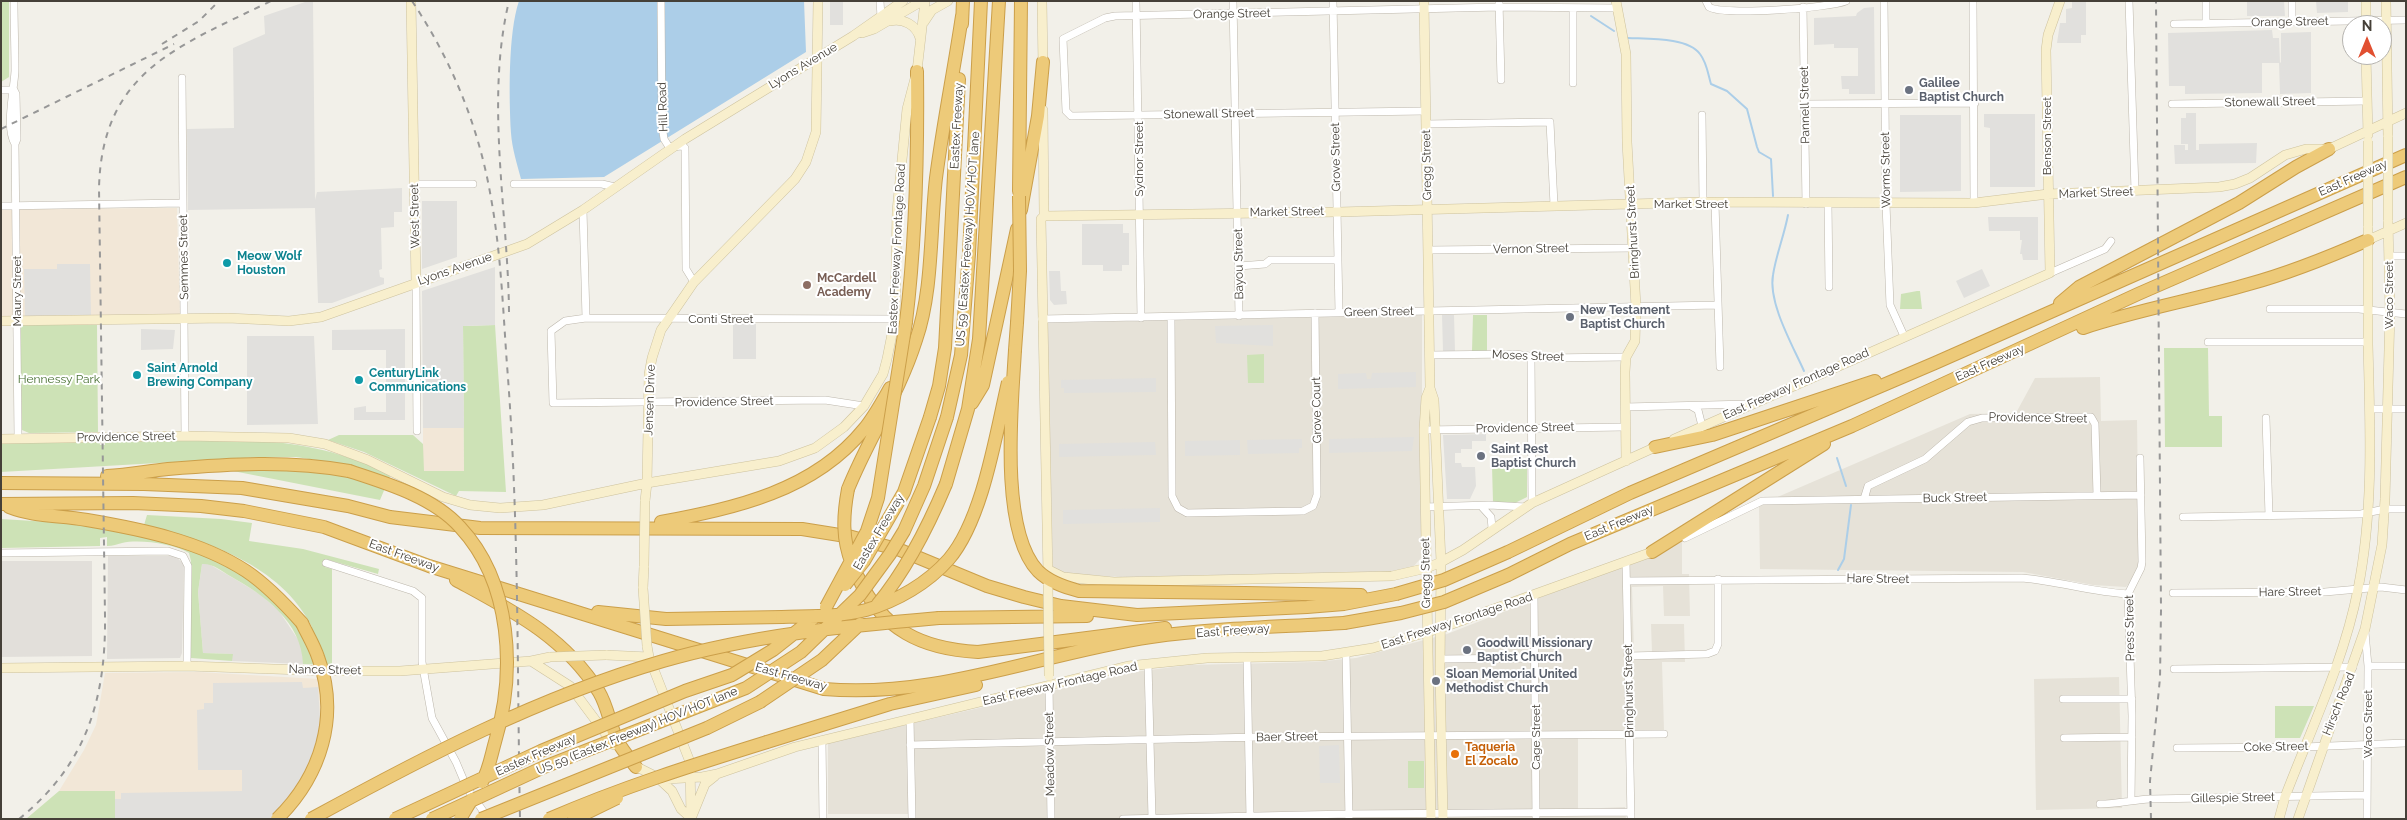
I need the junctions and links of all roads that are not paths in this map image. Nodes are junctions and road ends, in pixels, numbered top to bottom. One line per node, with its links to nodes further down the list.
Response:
1 (14, 1): 58 (street, Maury Street)
2 (412, 1): 77 (street, West Street)
3 (661, 1): 73 (street, Hill Road)
4 (818, 1): 49 (street, Jensen Drive)
5 (880, 1): 39 (street)
6 (903, 1): 39 (street, Lyons Avenue)
7 (923, 1): 39 (street, Lyons Avenue); 46 (street)
8 (948, 1): 46 (street)
9 (963, 1): 38 (highway, Eastex Freeway)
10 (981, 1): 273 (highway, US 59 (Eastex Freeway) HOV/HOT lane, bridge)
11 (1021, 1): 139 (highway, bridge)
12 (1042, 1): 50 (street)
13 (1136, 1): 35 (street, Sydnor Street)
14 (1233, 1): 34 (street, Bayou Street)
15 (1334, 1): 33 (street, Grove Street)
16 (1846, 1): 29 (street)
17 (1884, 1): 60 (street, Worms Street)
18 (1973, 1): 61 (street)
19 (2060, 1): 82 (street, Benson Street)
20 (2129, 1): 81 (street)
21 (2206, 1): 43 (street)
22 (2292, 1): 42 (street)
23 (2366, 1): 36 (street)
24 (2386, 1): 37 (street, Waco Street)
25 (998, 2): 152 (highway)
26 (1499, 4): 30 (street, Orange Street); 32 (street, Orange Street); 55 (street)
27 (1616, 4): 32 (street, Orange Street); 88 (street, Bringhurst Street)
28 (1708, 4): 31 (street)
29 (1827, 4): 31 (street)
30 (1424, 5): 33 (street, Orange Street); 64 (street, Gregg Street)
31 (1803, 7): 62 (street, Pannell Street)
32 (1573, 9): 56 (street)
33 (1334, 11): 34 (street, Orange Street); 65 (street, Grove Street)
34 (1233, 14): 35 (street, Orange Street); 67 (street, Bayou Street)
35 (1137, 15): 47 (street, Orange Street); 69 (street, Sydnor Street)
36 (2366, 15)
37 (2386, 15)
38 (962, 16): 135 (highway); 206 (highway, Eastex Freeway, bridge)
39 (883, 20): 48 (street); 49 (street, Lyons Avenue)
40 (2392, 20): 41 (street, Orange Street)
41 (2406, 20)
42 (2292, 22): 43 (street, Orange Street); 44 (street, Orange Street)
43 (2206, 23): 45 (street, Orange Street)
44 (2342, 23)
45 (2174, 24)
46 (922, 27): 48 (street)
47 (1063, 39): 69 (street, Stonewall Street)
48 (920, 44): 53 (street)
49 (817, 56): 73 (street, Lyons Avenue); 111 (street, Jensen Drive)
50 (1043, 62): 99 (street); 152 (highway)
51 (2366, 65): 59 (street, Waco Street)
52 (2387, 65): 70 (street, Waco Street)
53 (917, 71): 131 (highway)
54 (182, 78): 84 (street, Semmes Street)
55 (1501, 80)
56 (1573, 82)
57 (1, 90): 58 (street)
58 (14, 90): 93 (street, Maury Street)
59 (2367, 100): 63 (street, Stonewall Street); 72 (street, Waco Street)
60 (1885, 103): 61 (street); 62 (street); 91 (street, Worms Street)
61 (1974, 103): 86 (street)
62 (1805, 104): 89 (street, Pannell Street)
63 (2172, 104)
64 (1426, 111): 65 (street, Stonewall Street); 71 (street, Gregg Street)
65 (1336, 112): 67 (street, Stonewall Street); 96 (street, Grove Street)
66 (2406, 113): 70 (street)
67 (1236, 114): 69 (street, Stonewall Street); 97 (street, Bayou Street)
68 (1702, 115): 83 (street)
69 (1139, 116): 98 (street, Sydnor Street)
70 (2388, 121): 72 (street); 101 (street, Waco Street, bridge)
71 (1426, 124): 87 (street); 94 (street, Gregg Street)
72 (2368, 130): 74 (street); 102 (street, Waco Street, bridge)
73 (673, 147): 80 (street, Lyons Avenue); 111 (street, Hill Road)
74 (2328, 149): 81 (street, Market Street); 122 (highway)
75 (2406, 155): 122 (highway, East Freeway)
76 (2406, 177): 138 (highway, East Freeway)
77 (414, 184): 78 (street); 112 (street, West Street)
78 (473, 184)
79 (514, 184): 80 (street)
80 (615, 187): 95 (street, Lyons Avenue)
81 (2135, 191): 82 (street, Market Street)
82 (2048, 194): 86 (street, Market Street); 110 (street, Benson Street)
83 (1703, 202): 85 (street, Market Street); 88 (street, Market Street)
84 (183, 203): 93 (street); 128 (street, Semmes Street)
85 (1715, 203): 89 (street, Market Street); 114 (street)
86 (1974, 203): 91 (street, Market Street)
87 (1554, 204): 88 (street, Market Street); 94 (street, Market Street)
88 (1632, 204): 104 (street, Bringhurst Street)
89 (1806, 204): 90 (street, Market Street)
90 (1828, 204): 91 (street, Market Street); 113 (street)
91 (1886, 204): 134 (street, Worms Street)
92 (1, 206): 93 (street)
93 (16, 206): 133 (street, Maury Street)
94 (1427, 209): 96 (street, Market Street); 105 (street, Gregg Street)
95 (583, 210): 112 (street, Lyons Avenue); 125 (street)
96 (1338, 212): 97 (street, Market Street); 108 (street, Grove Street)
97 (1238, 213): 98 (street, Market Street); 109 (street, Bayou Street)
98 (1138, 214): 99 (street, Market Street); 126 (street, Sydnor Street)
99 (1044, 216): 130 (street)
100 (2406, 223): 101 (street)
101 (2388, 231): 102 (street); 106 (street, Waco Street)
102 (2368, 240): 117 (street, Waco Street); 138 (highway)
103 (2111, 241): 110 (street, East Freeway Frontage Road)
104 (1635, 248): 105 (street, Vernon Street); 115 (street, Bringhurst Street)
105 (1428, 250): 118 (street, Gregg Street)
106 (2389, 256): 107 (street); 119 (street, Waco Street)
107 (2406, 256)
108 (1338, 260): 109 (street); 121 (street, Grove Street)
109 (1239, 266): 124 (street, Bayou Street)
110 (2050, 273): 134 (street, East Freeway Frontage Road)
111 (694, 282): 129 (street, Jensen Drive)
112 (416, 283): 128 (street, Lyons Avenue); 163 (street, West Street)
113 (1829, 288)
114 (1717, 305): 115 (street, Green Street); 144 (street)
115 (1636, 307): 118 (street, Green Street); 142 (street, Bringhurst Street)
116 (2270, 309): 117 (street)
117 (2368, 310): 119 (street); 137 (street, Waco Street)
118 (1429, 312): 121 (street, Green Street); 140 (street, Gregg Street)
119 (2390, 312): 123 (street); 154 (street, Waco Street)
120 (1315, 313): 121 (street, Green Street); 124 (street, Green Street); 127 (street, Grove Court)
121 (1339, 313)
122 (2046, 314): 143 (highway, East Freeway)
123 (2406, 314)
124 (1239, 316): 127 (street, Green Street)
125 (586, 318): 129 (street, Conti Street); 146 (street, Conti Street)
126 (1141, 318): 127 (street, Green Street); 130 (street, Green Street)
127 (1171, 318)
128 (184, 319): 133 (street, Lyons Avenue); 164 (street, Semmes Street)
129 (667, 319): 131 (street, Conti Street); 147 (street, Jensen Drive)
130 (1042, 319): 195 (street)
131 (900, 320): 149 (street, Eastex Freeway Frontage Road); 206 (highway, bridge)
132 (1, 321): 133 (street, Lyons Avenue)
133 (17, 321): 165 (street, Maury Street)
134 (1904, 336): 148 (street, East Freeway Frontage Road)
135 (916, 339): 186 (highway); 208 (highway, bridge)
136 (2208, 342): 137 (street)
137 (2368, 342): 153 (street, Waco Street)
138 (2026, 347): 158 (highway, East Freeway)
139 (1015, 350): 204 (highway, bridge); 205 (highway, bridge)
140 (1429, 355): 141 (street, Moses Street); 145 (street, Gregg Street)
141 (1531, 356): 142 (street, Moses Street); 160 (street)
142 (1626, 356): 151 (street, Bringhurst Street)
143 (1935, 363): 167 (highway); 204 (highway, East Freeway, bridge)
144 (1720, 366)
145 (1430, 388): 161 (street, Gregg Street); 162 (street, Gregg Street)
146 (553, 404): 147 (street, Providence Street)
147 (649, 404): 149 (street, Providence Street); 171 (street, Jensen Drive)
148 (1752, 404): 150 (street); 157 (street, East Freeway Frontage Road)
149 (864, 406): 171 (street, Eastex Freeway Frontage Road)
150 (1691, 406): 151 (street); 157 (street)
151 (1625, 407): 159 (street, Bringhurst Street)
152 (968, 409): 266 (highway, bridge)
153 (2370, 409): 154 (street); 183 (street, Waco Street)
154 (2386, 409): 155 (street); 181 (street, Waco Street)
155 (2406, 409)
156 (2266, 418): 185 (street)
157 (1702, 426): 167 (street, East Freeway Frontage Road)
158 (1852, 426): 189 (highway); 208 (highway, East Freeway, bridge)
159 (1626, 427): 160 (street, Providence Street); 169 (street, Bringhurst Street)
160 (1532, 428): 161 (street, Providence Street); 177 (street)
161 (1436, 429): 162 (street, Providence Street); 178 (street, Gregg Street)
162 (1424, 430): 179 (street, Gregg Street)
163 (417, 431)
164 (185, 436): 165 (street, Providence Street); 171 (street, Providence Street)
165 (18, 438): 166 (street, Providence Street)
166 (1, 439)
167 (1656, 447): 169 (street, East Freeway Frontage Road)
168 (2140, 458): 173 (street, Press Street)
169 (1626, 460): 177 (street, East Freeway Frontage Road)
170 (3, 482): 186 (highway, East Freeway); 274 (highway, bridge)
171 (647, 483): 215 (street, Jensen Drive, bridge)
172 (2097, 495): 173 (street, Buck Street); 174 (street, Buck Street); 174 (street, Providence Street)
173 (2141, 495): 201 (street, Press Street)
174 (1864, 499): 175 (street, Buck Street)
175 (1770, 500): 189 (street, East Freeway Frontage Road)
176 (1, 504): 193 (highway, East Freeway); 270 (highway, bridge)
177 (1529, 505): 180 (street); 187 (street, East Freeway Frontage Road)
178 (1438, 506): 179 (street); 180 (street); 190 (street, Gregg Street)
179 (1425, 507): 194 (street, Gregg Street)
180 (1482, 507): 187 (street)
181 (2385, 509): 182 (street); 183 (street); 198 (street, Waco Street)
182 (2406, 509)
183 (2368, 513): 185 (street); 199 (street, Waco Street)
184 (2183, 516): 185 (street)
185 (2269, 516)
186 (624, 527): 207 (highway, East Freeway)
187 (1492, 528): 190 (street, East Freeway Frontage Road)
188 (1, 552): 221 (street)
189 (1652, 552): 191 (street, East Freeway Frontage Road)
190 (1441, 562): 194 (street, East Freeway Frontage Road); 209 (street, Gregg Street)
191 (1626, 562): 197 (street, Bringhurst Street); 203 (street, East Freeway Frontage Road)
192 (326, 563): 228 (street)
193 (429, 566): 205 (highway, East Freeway); 251 (highway)
194 (1427, 568): 195 (street, East Freeway Frontage Road); 211 (street, Gregg Street)
195 (1048, 569): 229 (street, Meadow Street, bridge)
196 (1718, 579): 197 (street, Hare Street); 201 (street, Hare Street); 214 (street)
197 (1627, 581): 214 (street, Bringhurst Street)
198 (2374, 588): 199 (street, Hare Street); 200 (street, Hare Street); 210 (street, Hirsch Road)
199 (2358, 590): 202 (street, Hare Street); 224 (street, Hirsch Road)
200 (2406, 590)
201 (2128, 594): 231 (street, Press Street)
202 (2173, 594)
203 (1534, 595): 209 (street, East Freeway Frontage Road); 217 (street, Cage Street)
204 (1344, 600): 207 (highway, East Freeway)
205 (547, 603): 212 (highway, East Freeway)
206 (826, 607): 272 (highway, Eastex Freeway, bridge)
207 (1137, 615): 271 (highway, bridge)
208 (1260, 628): 212 (highway, East Freeway)
209 (1441, 628): 211 (street, East Freeway Frontage Road); 218 (street, Gregg Street)
210 (2365, 629): 222 (street, Waco Street); 225 (street, Hirsch Road)
211 (1428, 632): 213 (street, East Freeway Frontage Road); 235 (street, Gregg Street)
212 (1190, 634): 252 (highway, bridge)
213 (1346, 653): 216 (street, East Freeway Frontage Road); 236 (street)
214 (1629, 656): 233 (street, Bringhurst Street)
215 (648, 657): 219 (street, Nance Street, bridge); 255 (street, Jensen Drive)
216 (1247, 657): 220 (street, East Freeway Frontage Road); 240 (street)
217 (1536, 658): 218 (street); 237 (street, Cage Street)
218 (1440, 659): 238 (street, Gregg Street)
219 (531, 661): 228 (street, Nance Street); 251 (street, East Freeway Frontage Road)
220 (1148, 664): 229 (street, East Freeway Frontage Road); 243 (street)
221 (187, 666): 226 (street, Nance Street); 228 (street, Nance Street)
222 (2368, 666): 223 (street); 246 (street, Waco Street)
223 (2406, 666)
224 (2336, 667): 225 (street); 227 (street); 249 (street, Hirsch Road)
225 (2353, 667): 248 (street, Hirsch Road)
226 (1, 668)
227 (2174, 669)
228 (424, 670): 266 (street)
229 (1049, 686): 232 (street, East Freeway Frontage Road); 244 (street, Meadow Street)
230 (2063, 699): 231 (street)
231 (2132, 699): 239 (street, Press Street)
232 (910, 719): 242 (street, East Freeway Frontage Road); 247 (street)
233 (1630, 734): 234 (street, Baer Street); 237 (street, Baer Street); 261 (street, Bringhurst Street)
234 (1664, 734)
235 (1430, 735): 236 (street, Baer Street); 238 (street, Baer Street); 263 (street, Gregg Street)
236 (1348, 736): 240 (street, Baer Street); 262 (street)
237 (1537, 736): 238 (street, Baer Street); 265 (street, Cage Street)
238 (1441, 737): 264 (street, Gregg Street)
239 (2132, 737): 241 (street); 259 (street, Press Street)
240 (1248, 738): 243 (street, Baer Street); 267 (street)
241 (2064, 738)
242 (822, 740): 253 (street, East Freeway Frontage Road); 277 (street)
243 (1150, 740): 244 (street, Baer Street); 269 (street)
244 (1049, 742): 247 (street, Baer Street); 279 (street, Meadow Street)
245 (2406, 743): 246 (street, Coke Street)
246 (2368, 744): 248 (street, Coke Street); 256 (street, Waco Street)
247 (910, 745): 278 (street)
248 (2322, 746): 249 (street, Coke Street); 257 (street, Hirsch Road)
249 (2304, 747): 250 (street, Coke Street); 258 (street, Hirsch Road)
250 (2177, 748)
251 (636, 767): 254 (street, East Freeway Frontage Road)
252 (680, 769): 275 (highway, bridge); 276 (highway, bridge)
253 (717, 774): 255 (street, East Freeway Frontage Road); 268 (street)
254 (657, 777): 255 (street, East Freeway Frontage Road); 268 (street)
255 (691, 779): 268 (street, Jensen Drive)
256 (2367, 795): 257 (street, Gillespie Street); 283 (street, Waco Street)
257 (2304, 796): 258 (street, Gillespie Street); 282 (street, Hirsch Road)
258 (2285, 797): 259 (street, Gillespie Street); 281 (street, Hirsch Road)
259 (2131, 800): 260 (street, Gillespie Street)
260 (2100, 804)
261 (1631, 815): 265 (street)
262 (1349, 816): 263 (street); 267 (street)
263 (1431, 816): 264 (street)
264 (1443, 816): 265 (street)
265 (1536, 816)
266 (487, 817)
267 (1249, 817): 269 (street)
268 (691, 818)
269 (1152, 818): 280 (street)
270 (277, 819)
271 (311, 819)
272 (395, 819)
273 (432, 819)
274 (460, 819)
275 (549, 819)
276 (574, 819)
277 (824, 819)
278 (912, 819)
279 (1051, 819)
280 (1123, 819)
281 (2279, 819)
282 (2298, 819)
283 (2367, 819)

